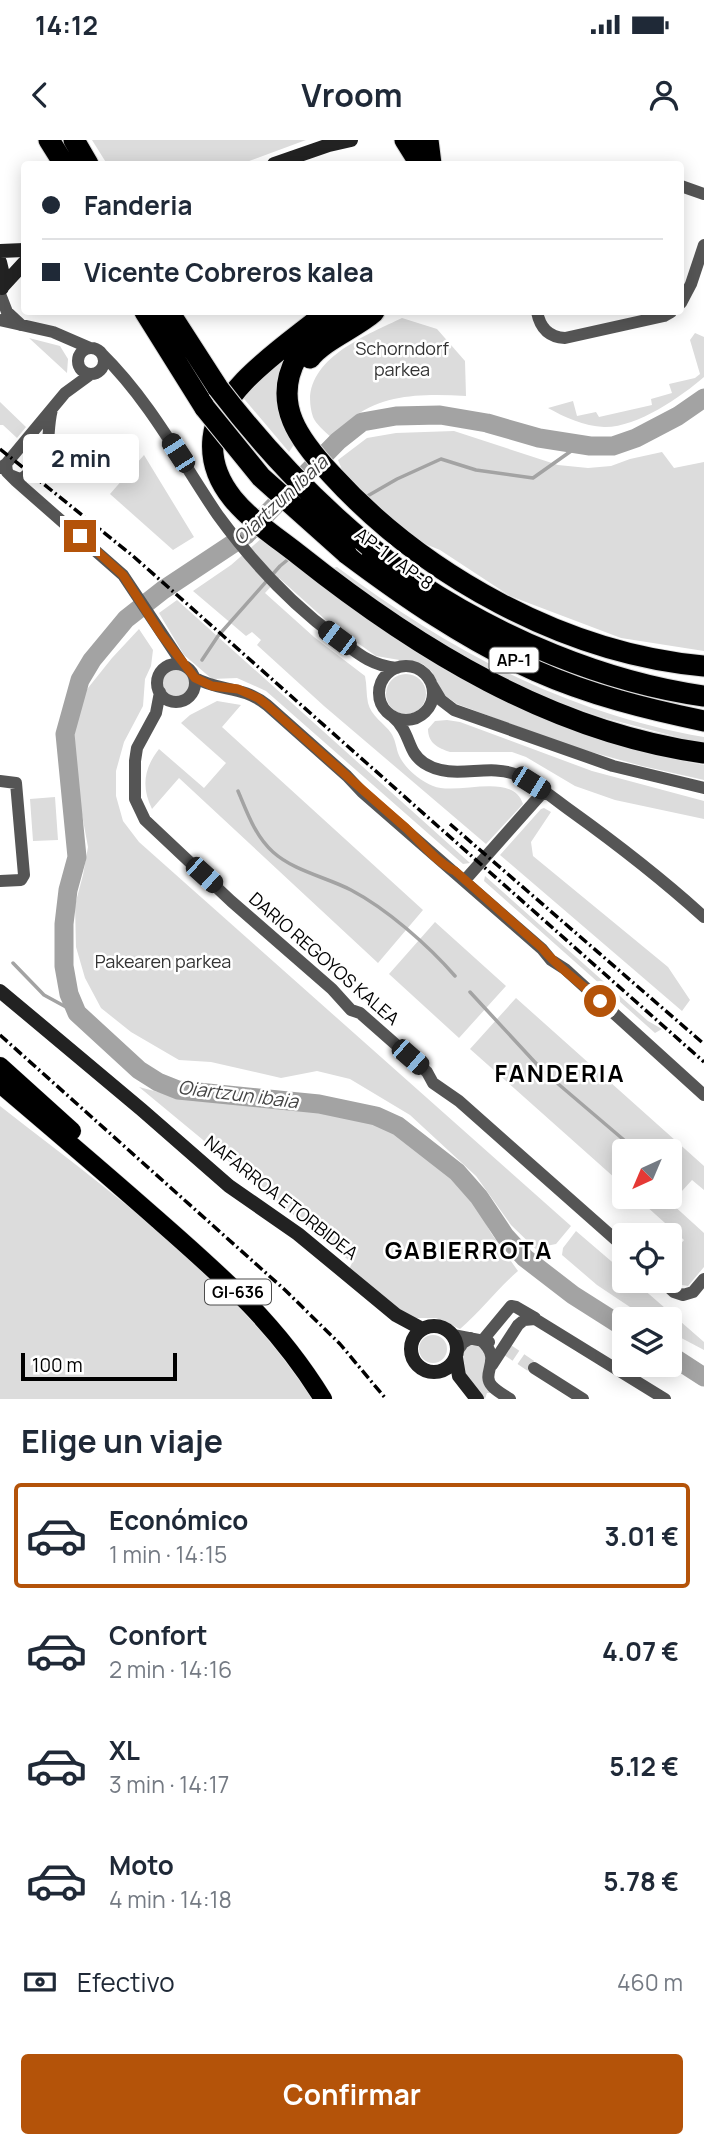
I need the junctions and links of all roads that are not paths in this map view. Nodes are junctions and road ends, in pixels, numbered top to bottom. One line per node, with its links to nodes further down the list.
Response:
1 (49, 140): 7 (highway)
2 (74, 140): 8 (highway)
3 (351, 140): 6 (main road)
4 (405, 140): 10 (highway)
5 (428, 140): 11 (highway)
6 (334, 143): 9 (main road)
7 (62, 161)
8 (86, 161)
9 (283, 161)
10 (418, 161)
11 (431, 161)
12 (684, 187): 13 (street)
13 (704, 194)
14 (704, 245): 20 (street)
15 (21, 250): 16 (main road)
16 (0, 251)
17 (0, 262): 19 (main road)
18 (21, 267): 19 (main road)
19 (1, 291): 31 (street)
20 (684, 298)
21 (147, 315): 59 (highway, AP-1 / AP-8 / AP-1, bridge)
22 (171, 315): 55 (highway, AP-1 / AP-8 / AP-1, bridge)
23 (330, 315): 30 (highway)
24 (340, 315): 30 (highway)
25 (354, 315): 30 (highway)
26 (371, 315): 39 (highway)
27 (538, 315): 28 (street)
28 (666, 315)
29 (0, 320): 31 (street)
30 (314, 324): 39 (highway); 61 (highway)
31 (21, 325): 32 (street)
32 (71, 339): 33 (street); 34 (street)
33 (96, 350): 34 (street); 35 (street); 36 (street)
34 (78, 361): 35 (street); 37 (street)
35 (96, 372): 36 (street); 37 (street)
36 (120, 372): 46 (street)
37 (65, 393): 38 (street)
38 (52, 408): 40 (street); 41 (street)
39 (288, 408): 48 (highway)
40 (28, 437): 41 (street); 42 (street)
41 (49, 447): 43 (street)
42 (5, 471): 43 (street); 44 (street)
43 (30, 473): 44 (street)
44 (34, 497): 45 (street)
45 (161, 634): 47 (street); 50 (street)
46 (370, 662): 49 (street); 53 (street)
47 (183, 665): 50 (street); 51 (street)
48 (704, 666)
49 (397, 668): 52 (street); 53 (street)
50 (163, 669): 54 (street)
51 (195, 678): 54 (street); 66 (street)
52 (432, 685): 56 (street); 58 (street)
53 (380, 686): 57 (street)
54 (160, 692): 75 (street, DARIO REGOYOS KALEA)
55 (704, 696)
56 (454, 710): 58 (street); 63 (street)
57 (392, 716): 58 (street); 60 (street)
58 (419, 717): 60 (street)
59 (704, 721)
60 (410, 739): 64 (street)
61 (704, 753)
62 (0, 781): 65 (street)
63 (704, 788)
64 (544, 791): 66 (street); 67 (street)
65 (0, 880)
66 (465, 880): 73 (street)
67 (704, 917)
68 (0, 985): 70 (main road, NAFARROA ETORBIDEA)
69 (0, 991): 70 (main road, NAFARROA ETORBIDEA)
70 (14, 1002): 78 (main road, NAFARROA ETORBIDEA)
71 (0, 1066): 74 (main road)
72 (0, 1084): 74 (main road, GI-636)
73 (704, 1095)
74 (136, 1200): 90 (main road, GI-636)
75 (612, 1236)
76 (704, 1279): 77 (street)
77 (677, 1293)
78 (396, 1315): 80 (main road, NAFARROA ETORBIDEA); 83 (main road, NAFARROA ETORBIDEA)
79 (539, 1320): 82 (street); 84 (street); 94 (street)
80 (422, 1329): 81 (main road, NAFARROA ETORBIDEA); 83 (main road)
81 (453, 1335): 82 (street); 85 (main road, NAFARROA ETORBIDEA)
82 (476, 1339): 84 (street); 85 (street); 86 (street)
83 (412, 1341): 88 (main road, NAFARROA ETORBIDEA)
84 (506, 1345): 86 (street)
85 (457, 1354): 88 (main road); 89 (main road, NAFARROA ETORBIDEA)
86 (492, 1365): 92 (street)
87 (534, 1368): 93 (street)
88 (441, 1371): 89 (main road, NAFARROA ETORBIDEA)
89 (463, 1382): 91 (main road, NAFARROA ETORBIDEA)
90 (323, 1399)
91 (477, 1399)
92 (510, 1399)
93 (583, 1399)
94 (664, 1399)

